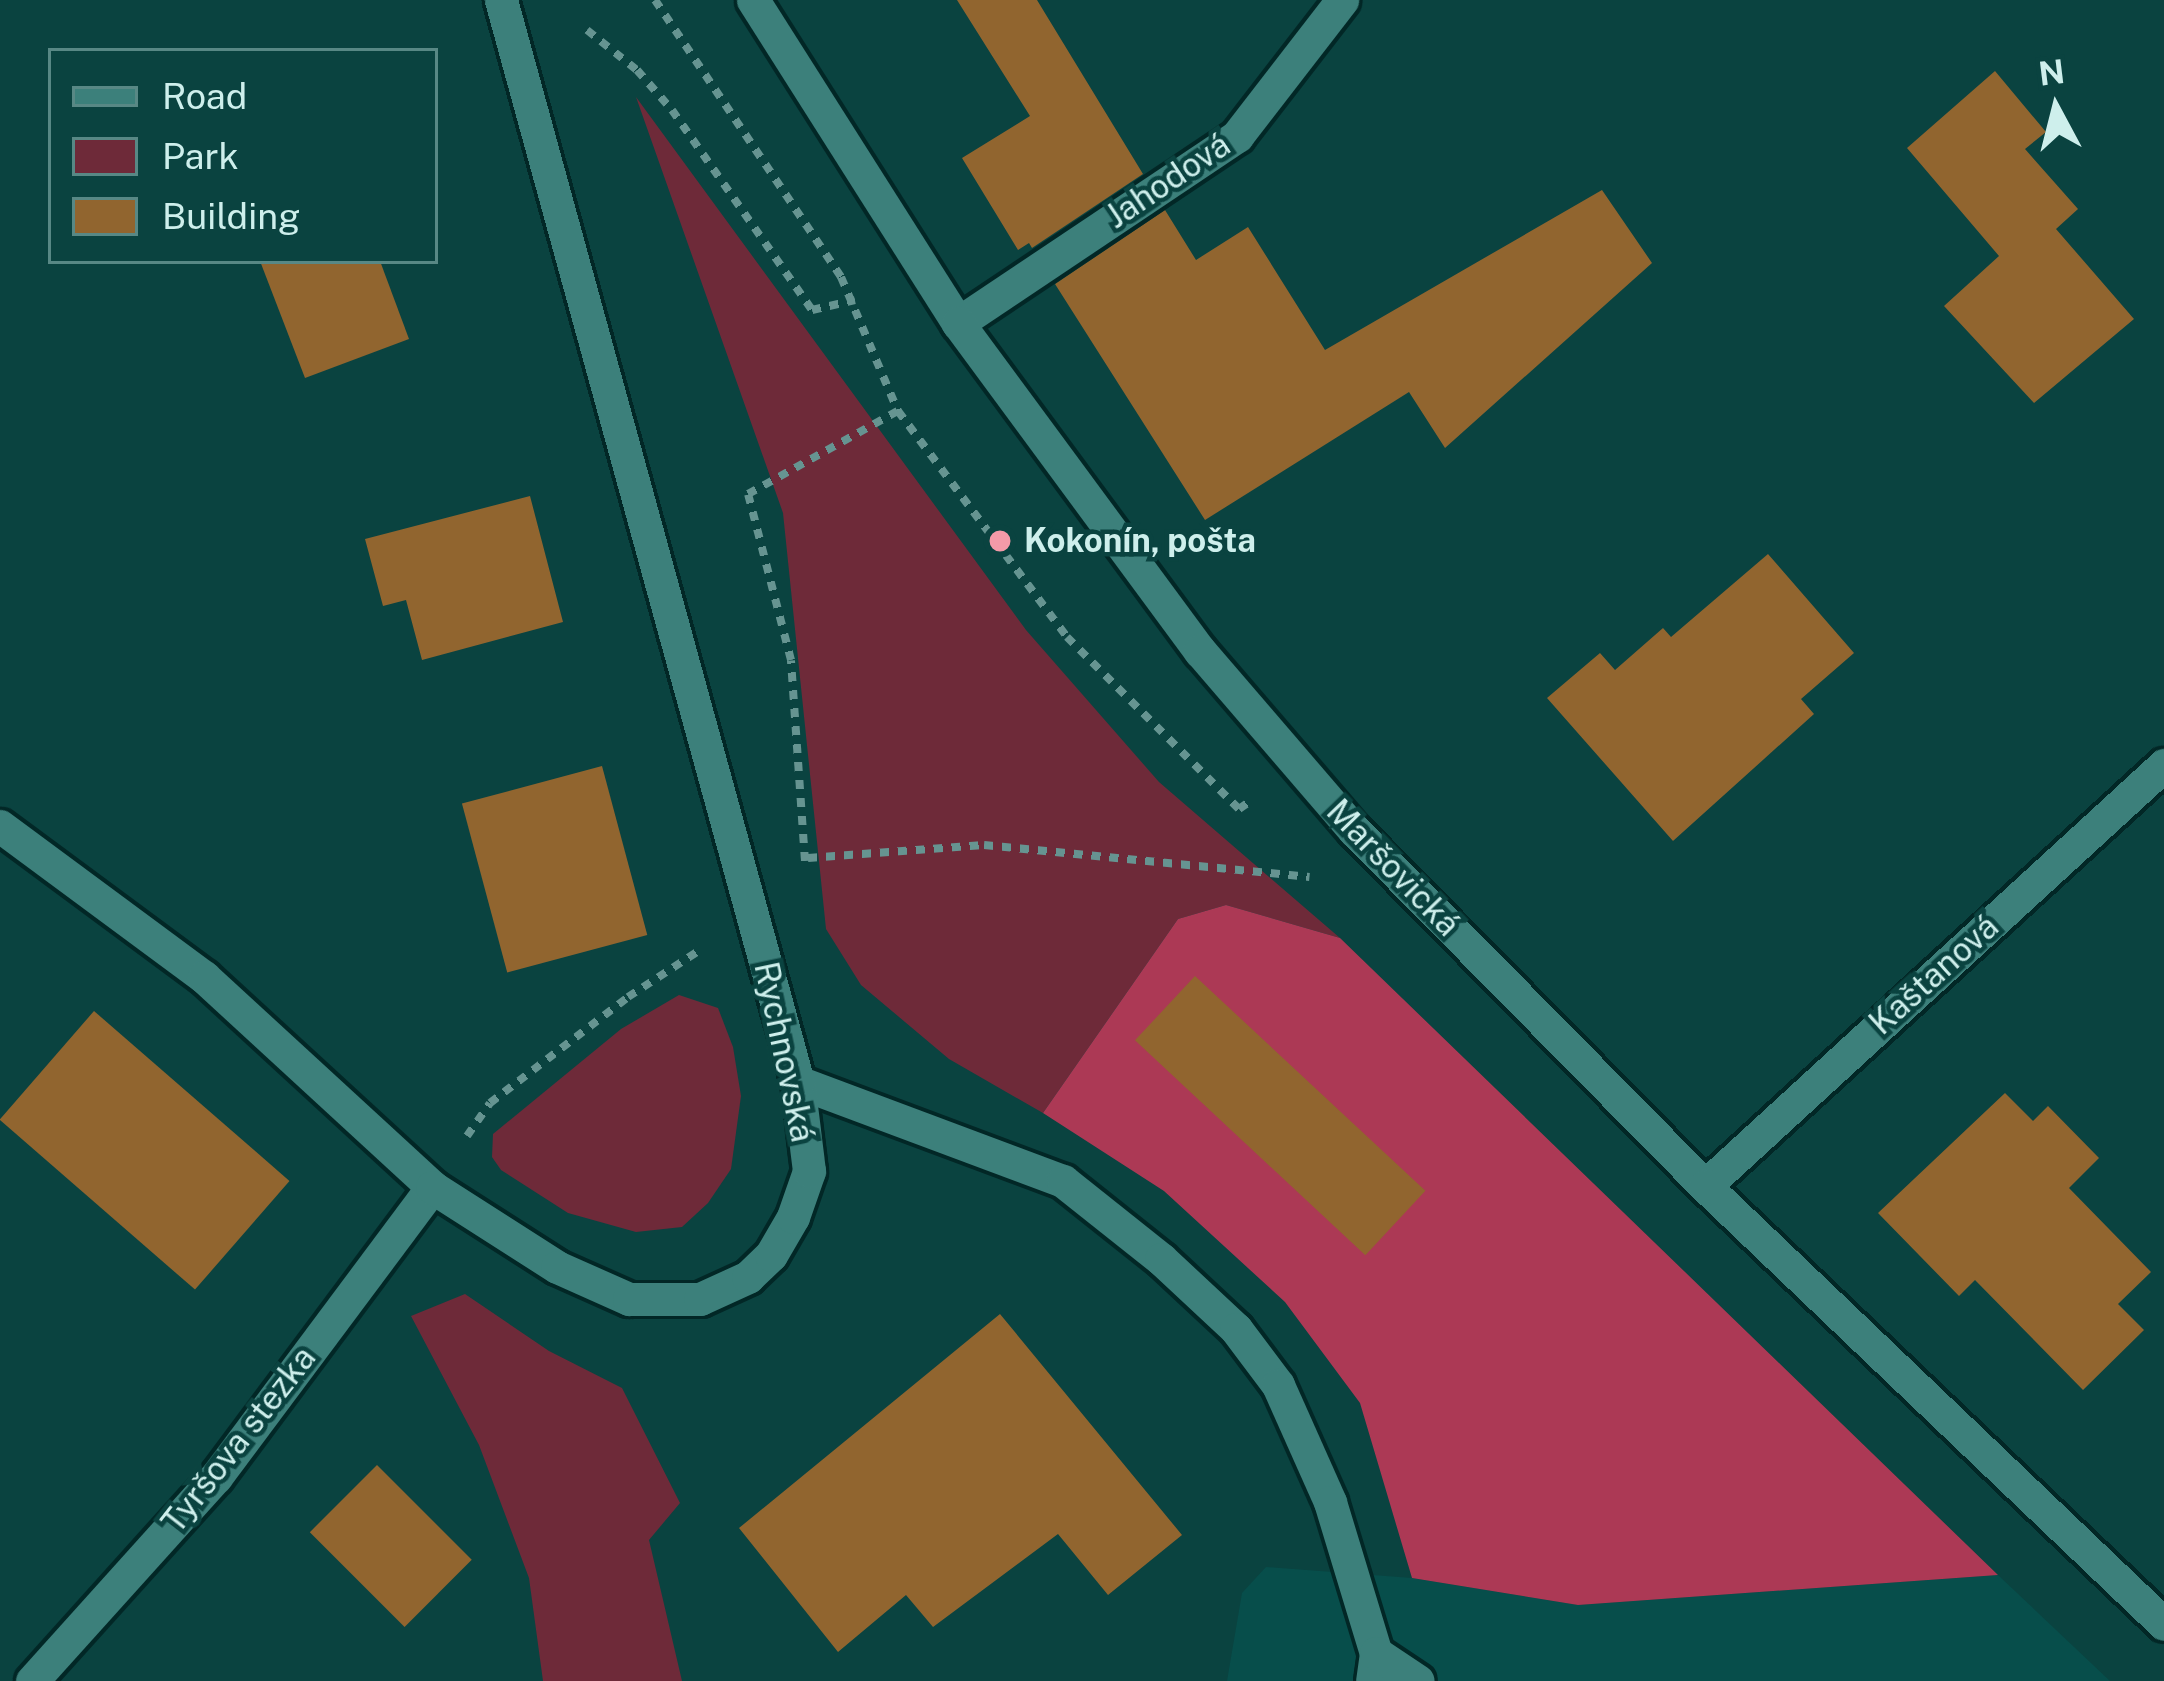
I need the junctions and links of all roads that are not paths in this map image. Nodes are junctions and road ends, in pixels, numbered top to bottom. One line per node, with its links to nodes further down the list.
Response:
1 (501, 0): 7 (street, Rychnovská)
2 (753, 0): 4 (street, Maršovická)
3 (1342, 0): 4 (street, Jahodová)
4 (958, 323): 8 (street, Maršovická)
5 (2164, 765): 8 (street, Kaštanová)
6 (0, 826): 9 (street, Rychnovská)
7 (798, 1082): 9 (street, Rychnovská); 11 (street)
8 (1705, 1186): 10 (street, Maršovická)
9 (433, 1187): 12 (street, Tyršova stezka)
10 (2164, 1624)
11 (1374, 1667): 13 (street)
12 (32, 1681)
13 (1418, 1681)

